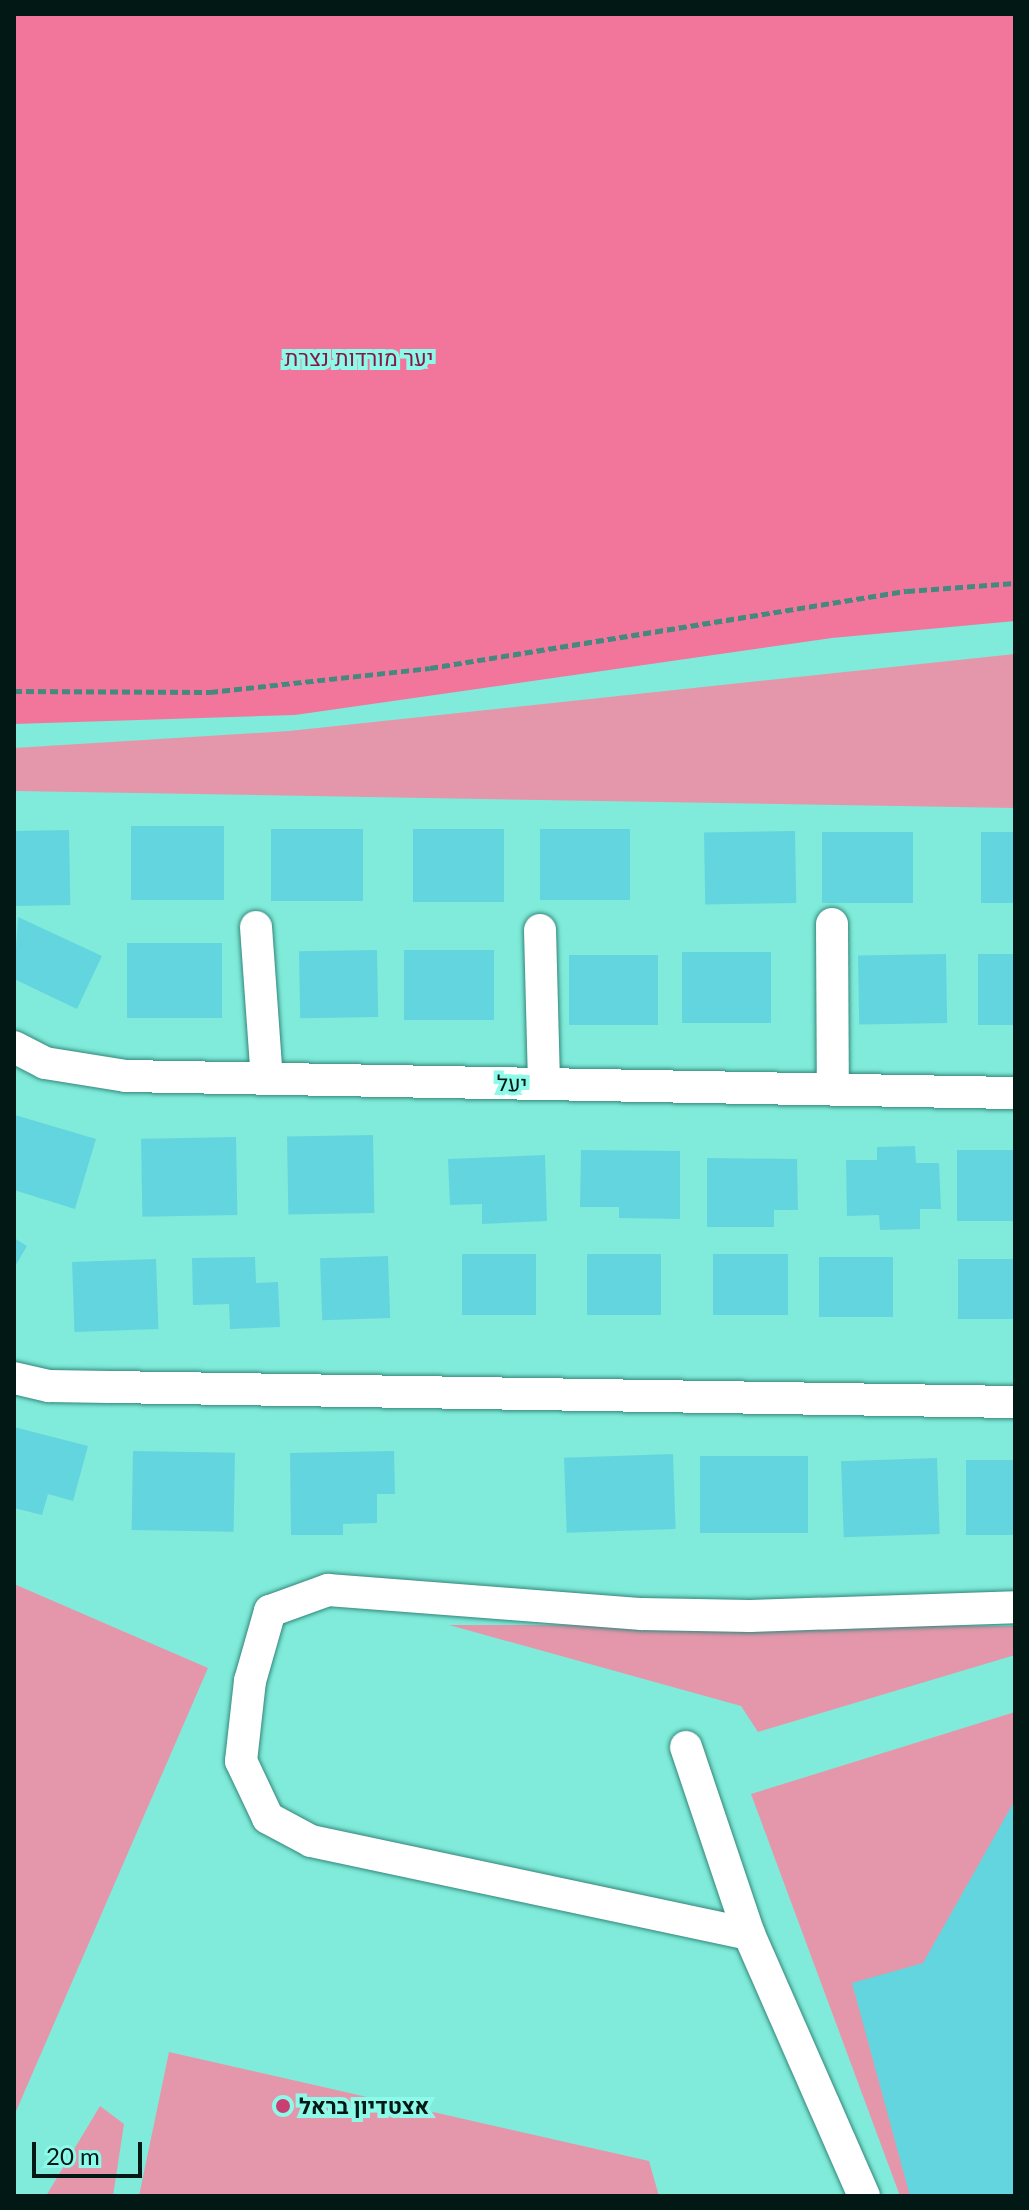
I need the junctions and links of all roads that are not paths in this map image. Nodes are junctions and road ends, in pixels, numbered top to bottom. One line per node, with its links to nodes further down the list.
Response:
1 (832, 924): 7 (street)
2 (256, 927): 5 (street)
3 (540, 930): 6 (street)
4 (14, 1047): 5 (street, יעל)
5 (267, 1079): 6 (street, יעל)
6 (544, 1084): 7 (street, יעל)
7 (833, 1089): 8 (street, יעל)
8 (1015, 1093)
9 (14, 1378): 10 (street)
10 (1015, 1402)
11 (1015, 1607): 13 (street)
12 (686, 1747): 13 (street)
13 (749, 1934): 14 (street)
14 (864, 2196)

